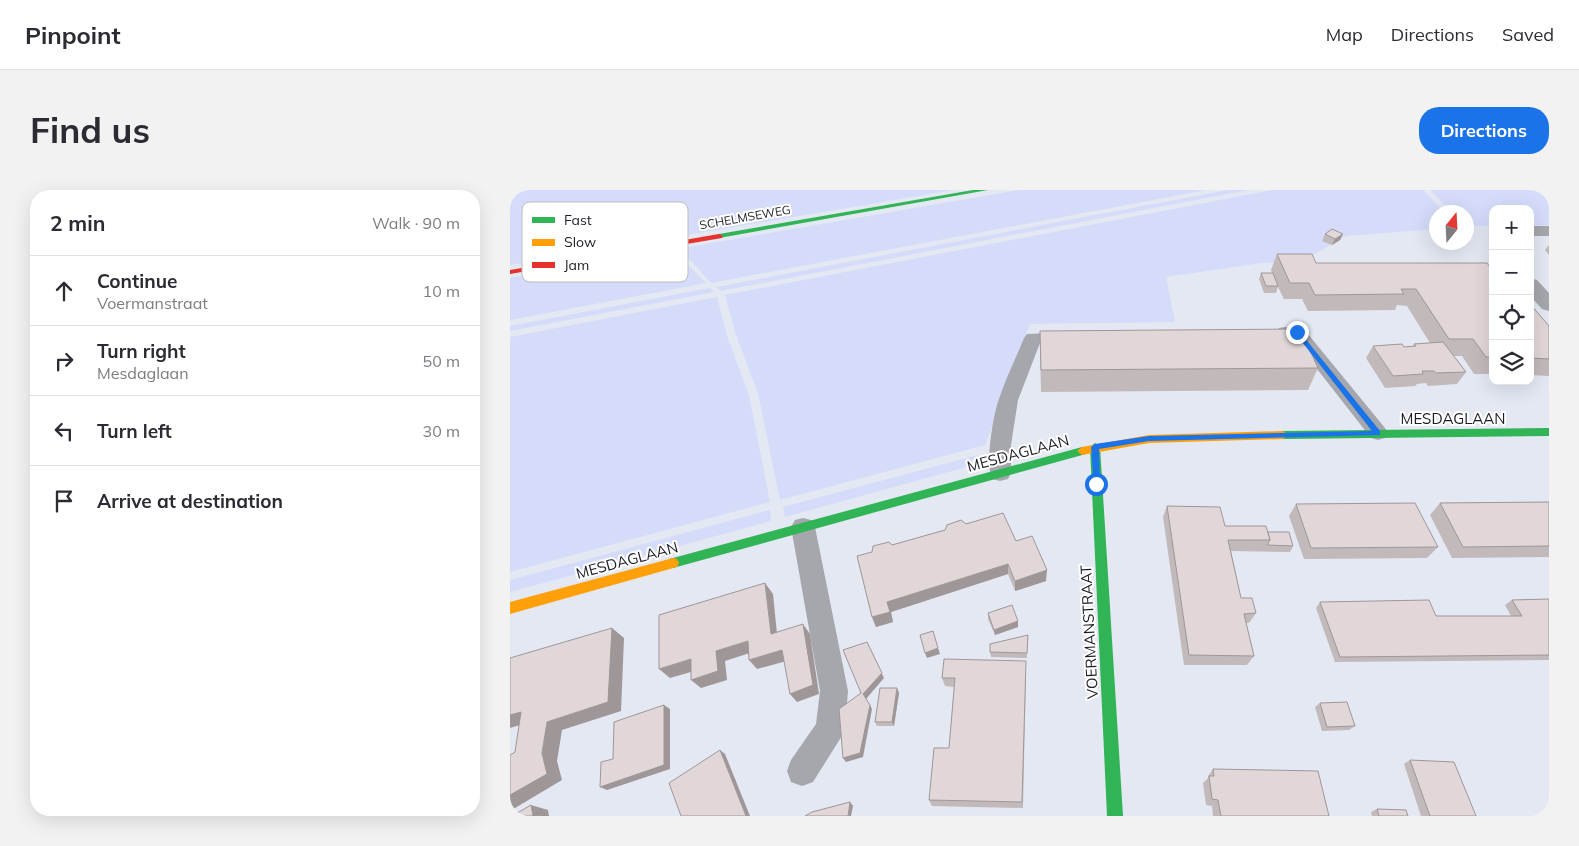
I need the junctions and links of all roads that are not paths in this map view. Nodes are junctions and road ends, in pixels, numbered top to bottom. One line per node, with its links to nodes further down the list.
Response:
1 (985, 190): 4 (street, SCHELMSEWEG)
2 (1534, 231): 3 (street)
3 (1549, 231)
4 (688, 241)
5 (1534, 288): 6 (street)
6 (1549, 305)
7 (1268, 333): 10 (lane)
8 (1092, 337): 12 (lane)
9 (1549, 432): 10 (street, MESDAGLAAN)
10 (1378, 433): 11 (street, MESDAGLAAN)
11 (1095, 447): 12 (street, MESDAGLAAN); 16 (street, VOERMANSTRAAT)
12 (1000, 473): 13 (street, MESDAGLAAN)
13 (803, 527): 14 (street, MESDAGLAAN); 15 (lane)
14 (510, 608)
15 (802, 771)
16 (1115, 816)

